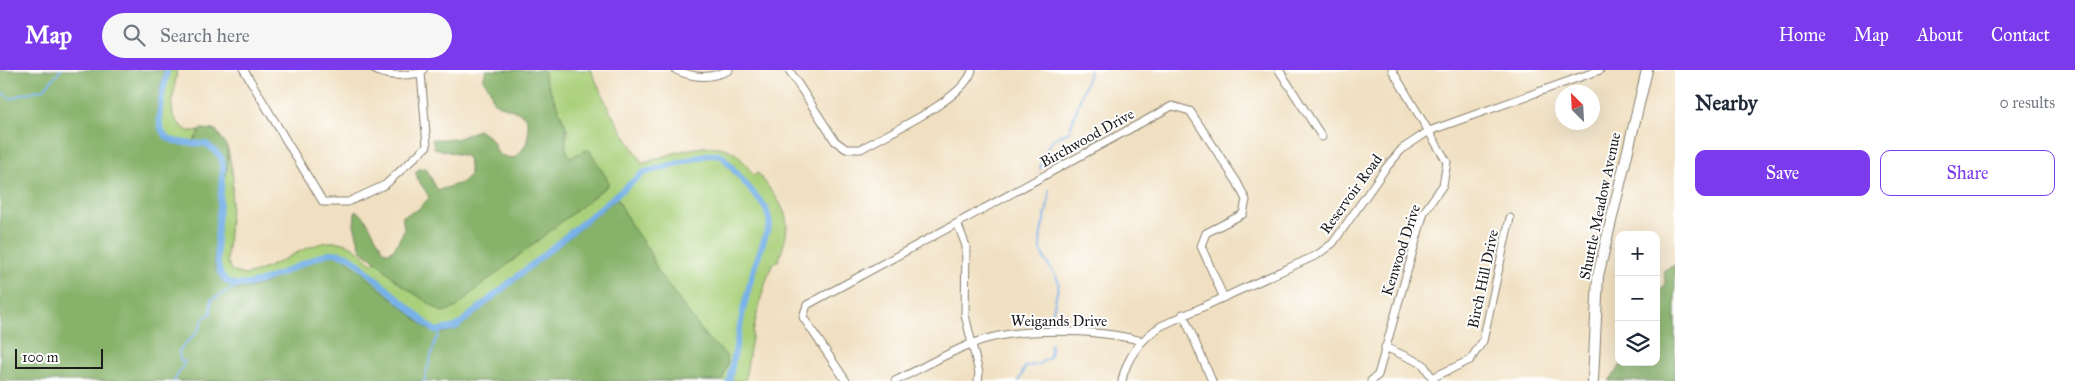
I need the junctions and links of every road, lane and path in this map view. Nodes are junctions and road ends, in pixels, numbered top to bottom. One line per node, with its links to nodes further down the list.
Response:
1 (244, 70): 11 (street)
2 (375, 70): 11 (street)
3 (676, 70): 4 (street)
4 (729, 70)
5 (789, 70): 6 (street)
6 (972, 70)
7 (1392, 70): 13 (street, Kenwood Drive)
8 (1600, 70): 12 (street, Reservoir Road)
9 (1646, 70): 29 (street, Shuttle Meadow Avenue)
10 (1283, 71): 14 (street)
11 (422, 72)
12 (1575, 74): 13 (street, Reservoir Road)
13 (1429, 131): 17 (street, Reservoir Road); 21 (street, Kenwood Drive)
14 (1322, 137)
15 (1510, 218): 22 (street, Birch Hill Drive)
16 (958, 225): 17 (street, Birchwood Drive); 20 (street); 23 (street, Birchwood Drive)
17 (1223, 296): 18 (street, Reservoir Road)
18 (1183, 314): 19 (street, Reservoir Road); 27 (street)
19 (1142, 341): 20 (street, Weigands Drive); 26 (street, Reservoir Road)
20 (972, 343): 24 (street, Weigands Drive); 25 (street)
21 (1386, 347): 22 (street); 28 (street, Kenwood Drive)
22 (1434, 379)
23 (846, 381)
24 (895, 381)
25 (978, 381)
26 (1122, 381)
27 (1212, 381)
28 (1371, 381)
29 (1593, 381)

